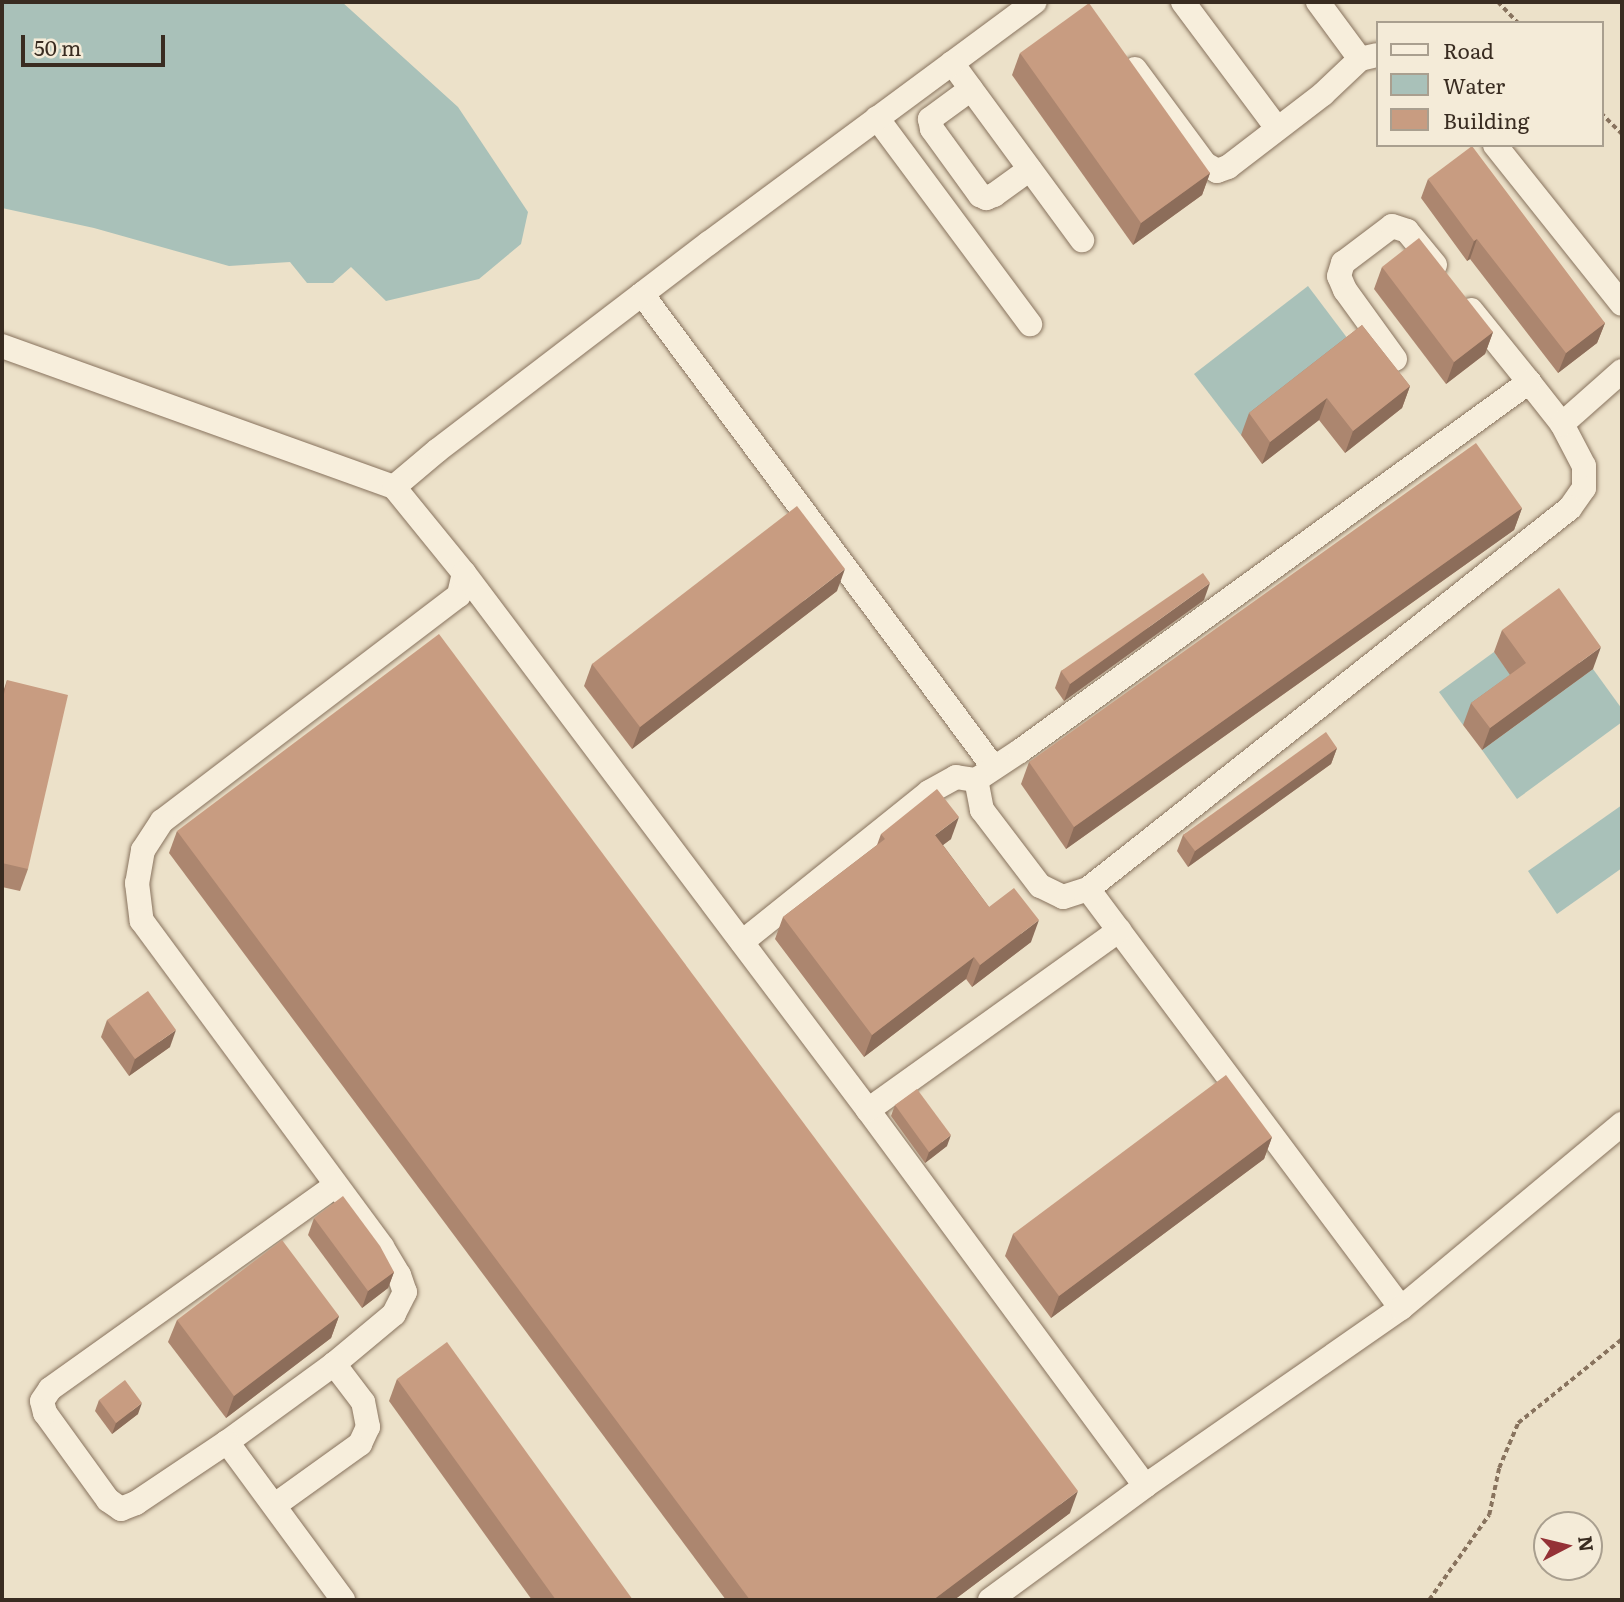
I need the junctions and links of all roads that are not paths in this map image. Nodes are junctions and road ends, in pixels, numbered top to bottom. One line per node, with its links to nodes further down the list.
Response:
1 (1035, 2): 6 (lane)
2 (1184, 2): 9 (lane)
3 (1318, 2): 5 (lane)
4 (1117, 45): 9 (lane)
5 (1369, 57): 9 (lane)
6 (952, 63): 7 (lane); 8 (lane)
7 (971, 89): 11 (lane); 11 (lane)
8 (877, 118): 13 (lane); 15 (lane)
9 (1277, 128)
10 (1497, 147): 14 (lane)
11 (1030, 169): 12 (lane)
12 (1082, 240)
13 (642, 294): 21 (lane); 23 (lane)
14 (1622, 304)
15 (1030, 324)
16 (2, 346): 21 (lane)
17 (1395, 359): 19 (lane)
18 (1622, 371): 20 (lane)
19 (1529, 382): 20 (lane); 23 (lane)
20 (1562, 424): 24 (lane)
21 (394, 486): 22 (lane)
22 (464, 573): 26 (lane); 29 (lane)
23 (985, 774): 24 (lane); 26 (lane)
24 (1088, 889): 25 (lane)
25 (1119, 930): 27 (lane); 30 (lane)
26 (741, 942): 27 (lane)
27 (868, 1110): 33 (lane)
28 (1622, 1124): 30 (lane)
29 (336, 1185): 31 (lane); 32 (lane)
30 (1401, 1308): 33 (lane)
31 (334, 1364): 32 (lane); 34 (lane)
32 (227, 1442): 34 (lane)
33 (1145, 1486): 36 (lane)
34 (275, 1505): 35 (lane)
35 (343, 1600)
36 (990, 1600)

